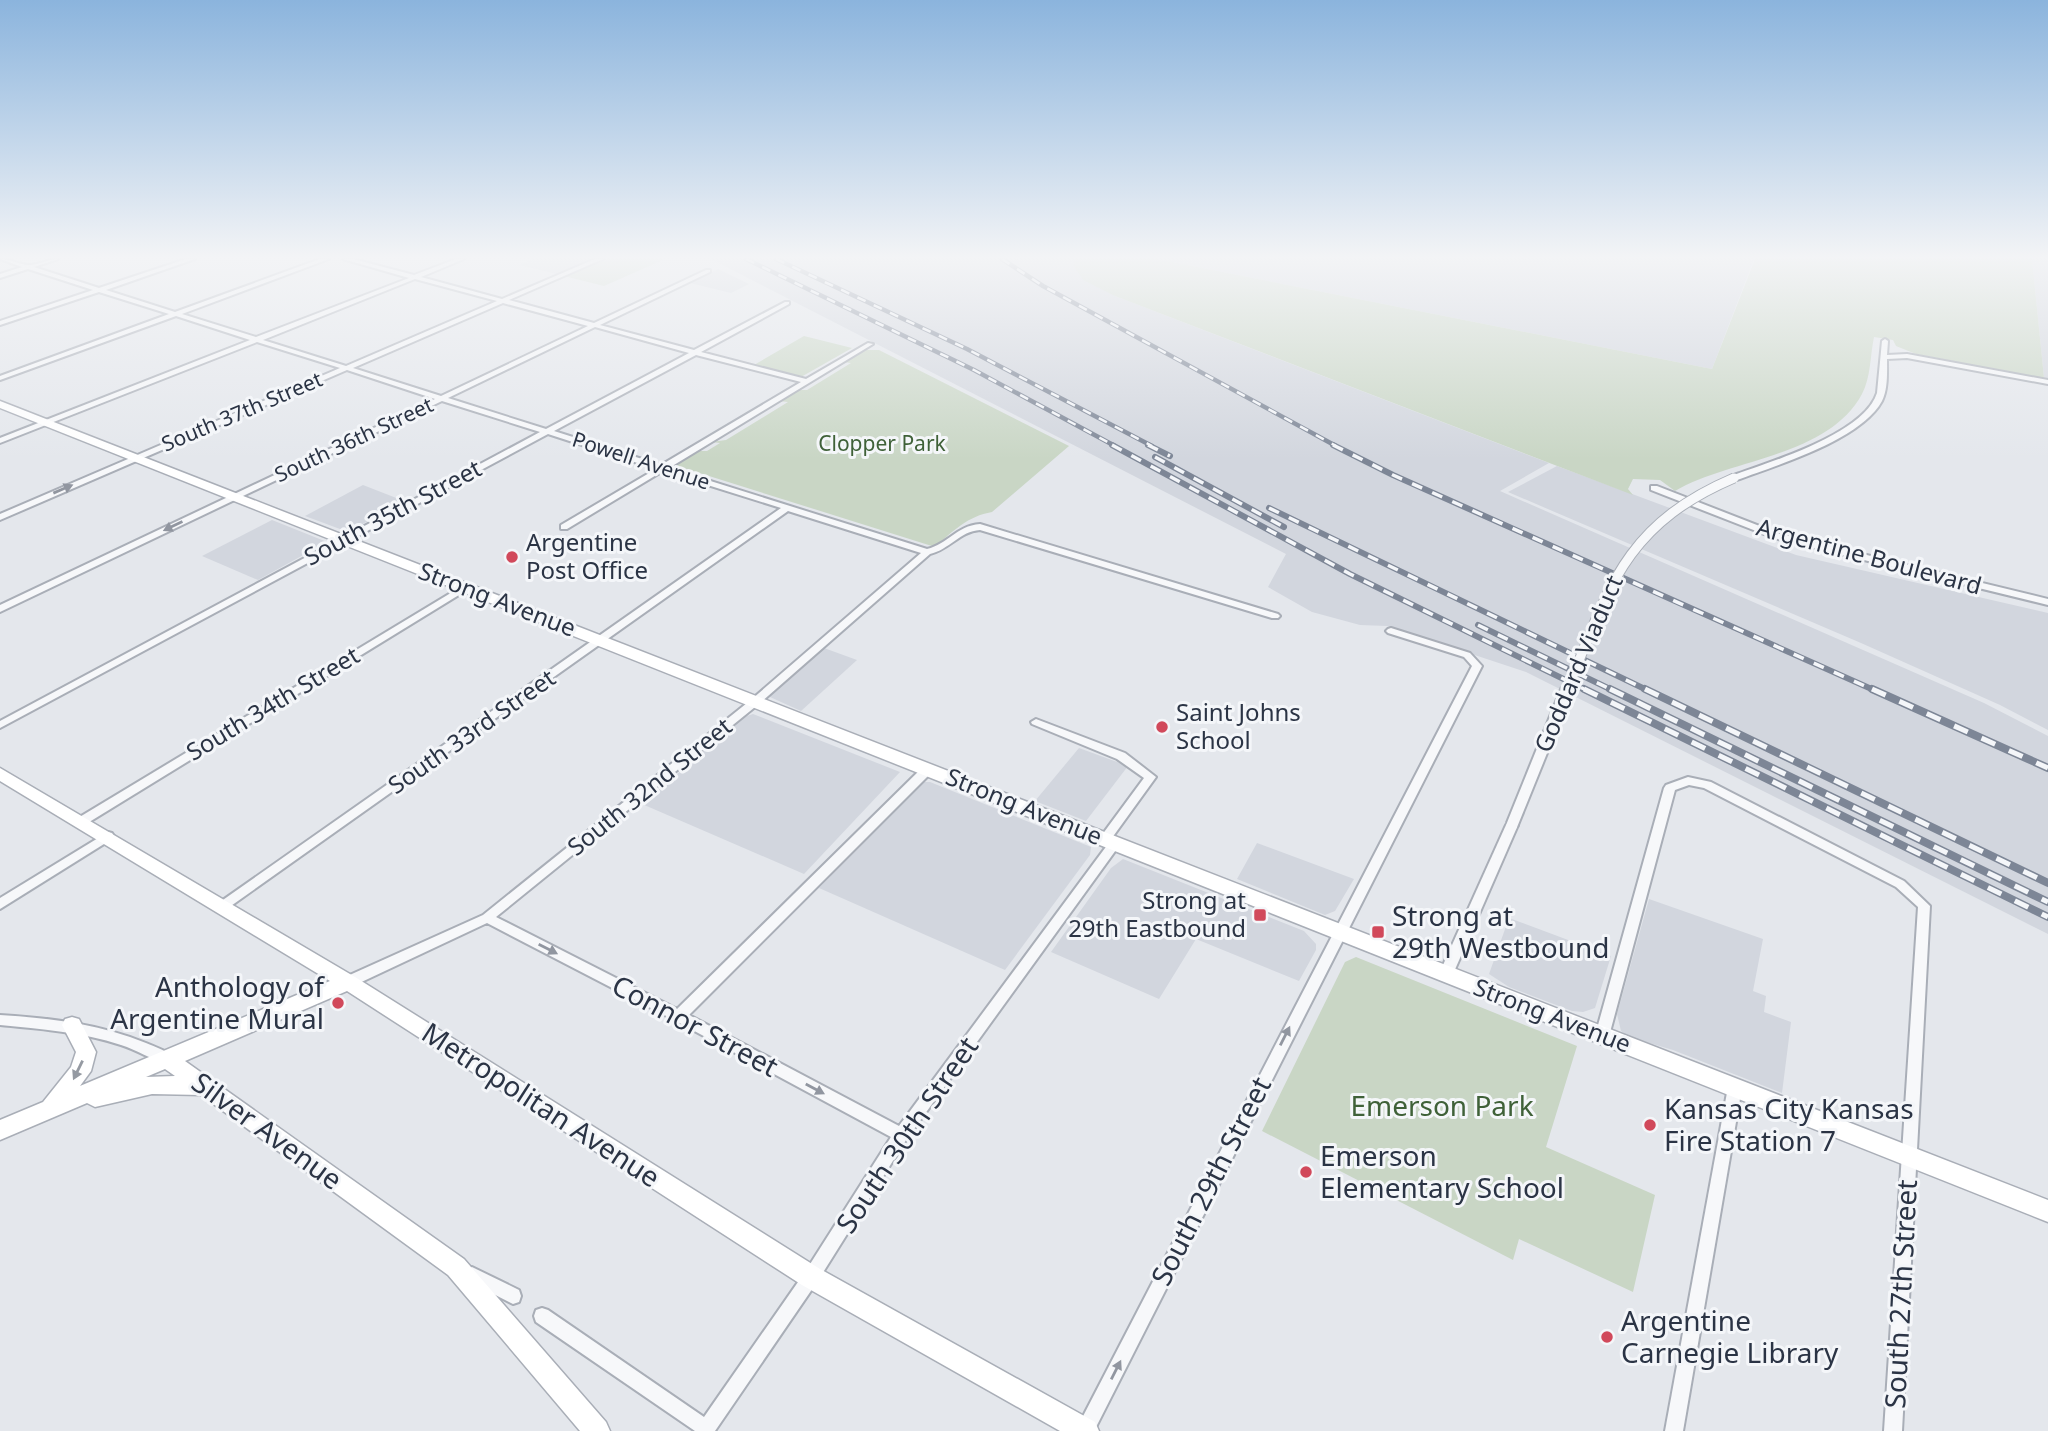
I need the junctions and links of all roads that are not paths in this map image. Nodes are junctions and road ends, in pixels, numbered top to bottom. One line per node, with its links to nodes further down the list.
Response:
1 (146, 326): 14 (street)
2 (215, 326): 8 (street, Powell Avenue)
3 (291, 326): 8 (street)
4 (442, 326): 13 (street, South 37th Street)
5 (593, 326): 17 (street, South 36th Street)
6 (598, 326): 11 (street)
7 (744, 326): 11 (street, South 35th Street)
8 (257, 339): 13 (street, Powell Avenue); 19 (street)
9 (1885, 341): 12 (street, Goddard Viaduct)
10 (870, 344): 15 (street)
11 (694, 352): 15 (street); 20 (street, South 35th Street)
12 (1882, 357): 16 (street); 49 (street, Goddard Viaduct, bridge)
13 (346, 367): 17 (street, Powell Avenue); 22 (street, South 37th Street)
14 (0, 379)
15 (807, 382): 23 (street)
16 (2048, 382)
17 (442, 398): 20 (street, Powell Avenue); 25 (street, South 36th Street)
18 (0, 404): 19 (street, Strong Avenue)
19 (46, 422): 21 (street); 22 (street, Strong Avenue)
20 (546, 431): 23 (street, Powell Avenue); 29 (street, South 35th Street)
21 (0, 441)
22 (136, 458): 25 (street, Strong Avenue); 27 (street, South 37th Street, one-way to 22)
23 (662, 467): 26 (street, Powell Avenue); 28 (street)
24 (1654, 488): 32 (street, Argentine Boulevard)
25 (234, 497): 29 (street, Strong Avenue); 33 (street, South 36th Street, one-way to 33)
26 (788, 507): 30 (street, Powell Avenue); 36 (street, South 33rd Street)
27 (0, 517)
28 (564, 527)
29 (343, 540): 31 (street, Strong Avenue); 39 (street, South 35th Street)
30 (927, 552): 34 (street); 37 (street, South 32nd Street)
31 (464, 588): 36 (street, Strong Avenue); 42 (street, South 34th Street)
32 (2048, 602)
33 (0, 609)
34 (1275, 616)
35 (1391, 631): 48 (street, South 29th Street)
36 (601, 640): 37 (street, Strong Avenue); 46 (street, South 33rd Street)
37 (756, 701): 40 (street, Strong Avenue); 47 (street, South 32nd Street)
38 (1036, 722): 44 (street, South 30th Street)
39 (0, 725)
40 (928, 769): 44 (street, Strong Avenue); 51 (street)
41 (0, 774): 42 (street, Metropolitan Avenue)
42 (82, 821): 43 (street, Metropolitan Avenue)
43 (108, 836): 45 (street); 46 (street, Metropolitan Avenue)
44 (1110, 841): 48 (street, Strong Avenue); 60 (street, South 30th Street)
45 (0, 904)
46 (223, 905): 50 (street, Metropolitan Avenue)
47 (487, 918): 50 (street, South 32nd Street); 51 (street, Connor Street, one-way to 51)
48 (1338, 932): 49 (street, Strong Avenue); 69 (street, South 29th Street, one-way to 48)
49 (1446, 974): 54 (street, Strong Avenue)
50 (348, 982): 55 (street); 64 (street, Metropolitan Avenue)
51 (679, 1016): 60 (street, Connor Street, one-way to 60)
52 (0, 1020): 53 (street, Silver Avenue)
53 (72, 1025): 55 (street, Silver Avenue); 58 (street, one-way to 58)
54 (1602, 1035): 57 (street, Strong Avenue); 61 (street, South 27th Street)
55 (167, 1059): 56 (street, Silver Avenue); 58 (street)
56 (204, 1086): 58 (street); 63 (street, Silver Avenue)
57 (1735, 1087): 61 (street, Strong Avenue); 70 (street)
58 (48, 1109): 59 (street)
59 (0, 1130)
60 (901, 1135): 64 (street, South 30th Street)
61 (1908, 1156): 62 (street, Strong Avenue); 71 (street, South 27th Street)
62 (2048, 1211)
63 (456, 1267): 65 (street, Silver Avenue); 68 (street)
64 (811, 1277): 67 (street, South 30th Street); 69 (street, Metropolitan Avenue)
65 (513, 1296)
66 (542, 1316): 67 (street)
67 (706, 1430)
68 (597, 1431)
69 (1085, 1431)
70 (1674, 1431)
71 (1893, 1431)

